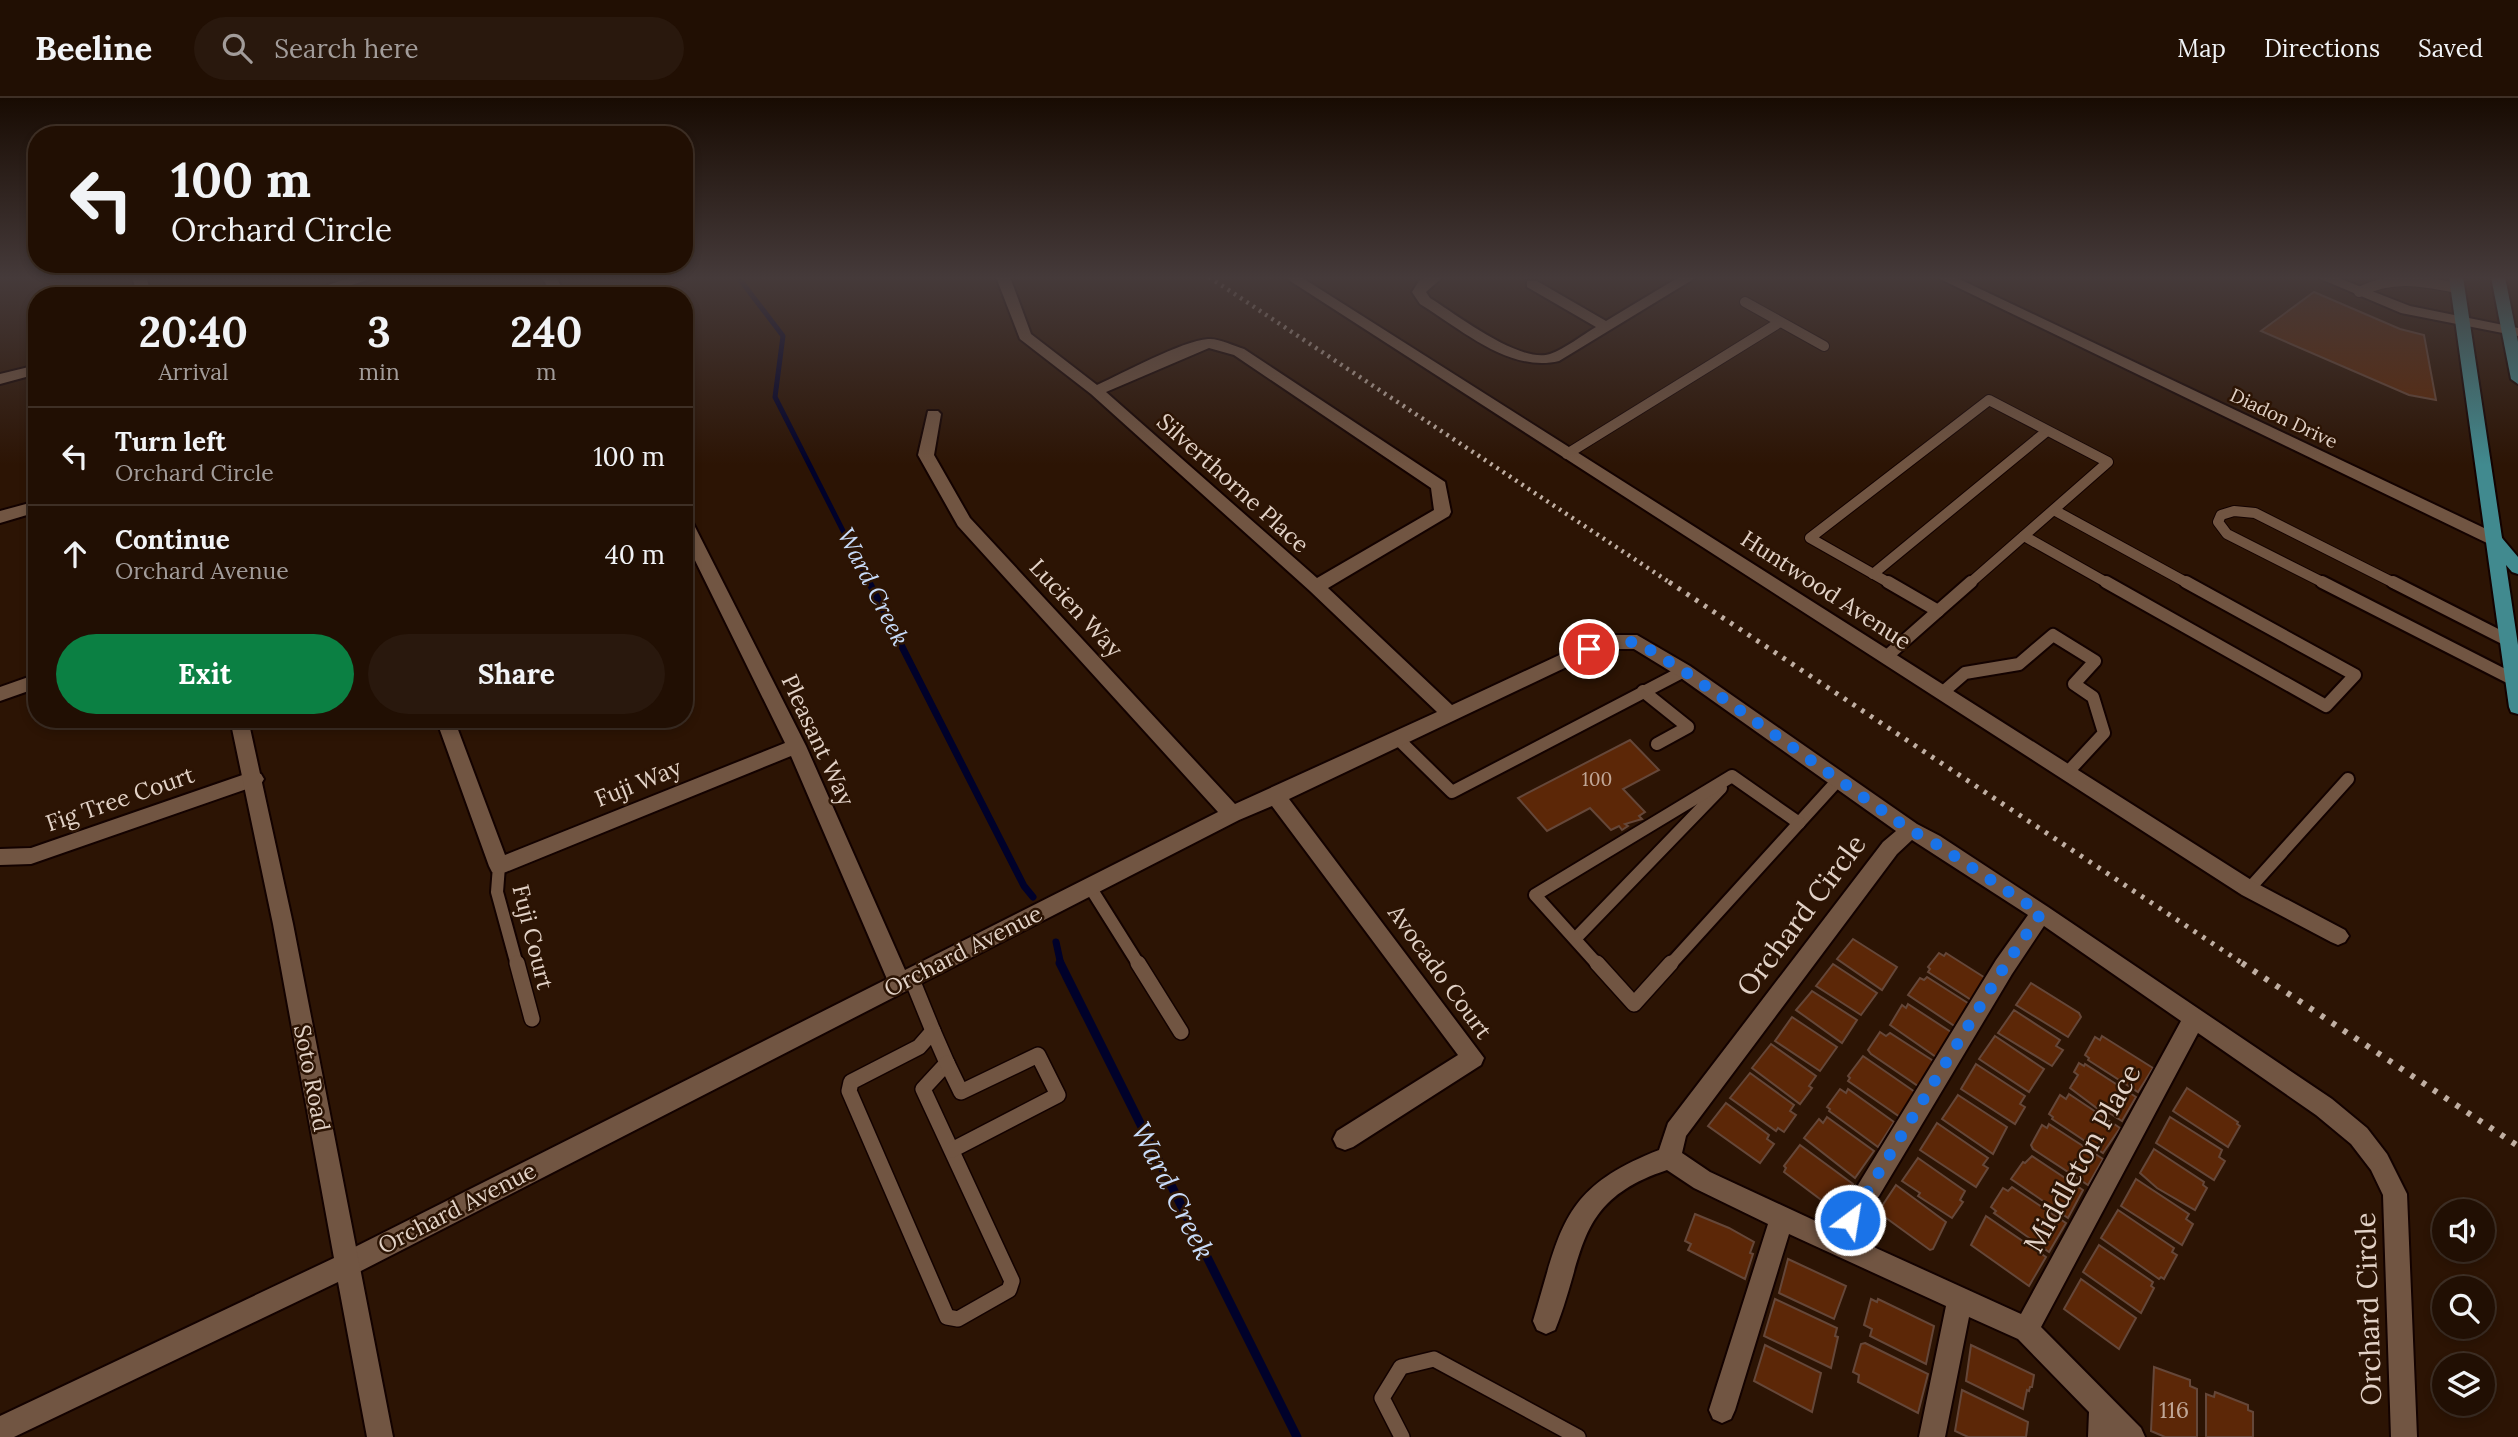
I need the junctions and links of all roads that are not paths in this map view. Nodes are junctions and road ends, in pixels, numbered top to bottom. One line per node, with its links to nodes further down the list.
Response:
1 (1030, 339): 14 (street, Silverthorne Place)
2 (1395, 339): 17 (street, Huntwood Avenue)
3 (1490, 339): 4 (street)
4 (1584, 339)
5 (1750, 339): 17 (lane)
6 (1812, 339): 10 (lane)
7 (2074, 339): 23 (street, Diadon Drive)
8 (2465, 339): 23 (main road)
9 (2514, 339): 13 (main road)
10 (1824, 346)
11 (28, 371): 12 (street)
12 (0, 379)
13 (2518, 379)
14 (1096, 391): 26 (street, Silverthorne Place); 26 (street)
15 (933, 414): 49 (street, Lucien Way)
16 (2047, 431): 19 (lane); 25 (lane); 25 (lane)
17 (1567, 454): 29 (street, Huntwood Avenue)
18 (28, 509): 20 (street)
19 (2054, 510): 21 (lane); 21 (lane)
20 (0, 517)
21 (2024, 536): 27 (lane)
22 (693, 539): 42 (street, Pleasant Way)
23 (2494, 540): 24 (main road); 28 (main road)
24 (2518, 568)
25 (1873, 574): 27 (lane)
26 (1316, 587): 37 (street, Silverthorne Place)
27 (1940, 612): 29 (lane)
28 (2509, 641): 31 (main road); 31 (lane)
29 (1886, 657): 34 (street, Huntwood Avenue)
30 (1684, 671): 33 (lane); 37 (street, Orchard Avenue); 46 (street, Orchard Avenue)
31 (2514, 680): 36 (main road)
32 (28, 684): 35 (street)
33 (1643, 691): 40 (lane); 41 (lane)
34 (1942, 693): 43 (street, Huntwood Avenue); 43 (lane)
35 (0, 694)
36 (2518, 707)
37 (1450, 715): 40 (street, Orchard Avenue)
38 (241, 728): 45 (street, Soto Road)
39 (448, 728): 53 (street)
40 (1398, 739): 48 (street, Orchard Avenue)
41 (1657, 744)
42 (796, 746): 53 (street, Fuji Way); 59 (street, Pleasant Way)
43 (2067, 773): 55 (street, Huntwood Avenue)
44 (1732, 776): 50 (lane); 58 (lane); 58 (lane)
45 (254, 779): 52 (street, Fig Tree Court); 70 (street, Soto Road)
46 (1839, 779): 50 (lane); 51 (street, Orchard Avenue)
47 (2348, 779): 55 (lane)
48 (1276, 796): 49 (street, Orchard Avenue); 65 (street, Avocado Court)
49 (1232, 814): 54 (street, Orchard Avenue)
50 (1799, 823): 58 (lane)
51 (1910, 830): 56 (street, Orchard Circle); 67 (street, Orchard Circle)
52 (0, 857)
53 (499, 866): 61 (lane, Fuji Court)
54 (1090, 887): 59 (street, Orchard Avenue); 63 (lane)
55 (2249, 889): 57 (street, Huntwood Avenue)
56 (2041, 913): 60 (street, Orchard Circle); 69 (street)
57 (2338, 936)
58 (1576, 939)
59 (906, 980): 62 (lane); 70 (street, Orchard Avenue)
60 (2194, 1018): 73 (street, Middleton Place); 83 (street, Orchard Circle)
61 (532, 1019)
62 (934, 1030): 64 (lane); 66 (lane)
63 (1181, 1032)
64 (947, 1063): 66 (lane); 66 (lane)
65 (1345, 1139)
66 (952, 1150)
67 (1669, 1158): 68 (street); 72 (street)
68 (1782, 1219): 69 (street); 75 (street)
69 (1842, 1246): 71 (street)
70 (348, 1264): 76 (street, Orchard Avenue); 77 (street, Soto Road)
71 (1960, 1300): 73 (street); 80 (street)
72 (1546, 1321)
73 (2027, 1330): 74 (street)
74 (2102, 1407): 81 (street); 82 (street)
75 (1722, 1410)
76 (0, 1430)
77 (380, 1437)
78 (1402, 1437): 79 (lane)
79 (1578, 1437)
80 (1932, 1437)
81 (2101, 1437)
82 (2132, 1437)
83 (2404, 1437)

